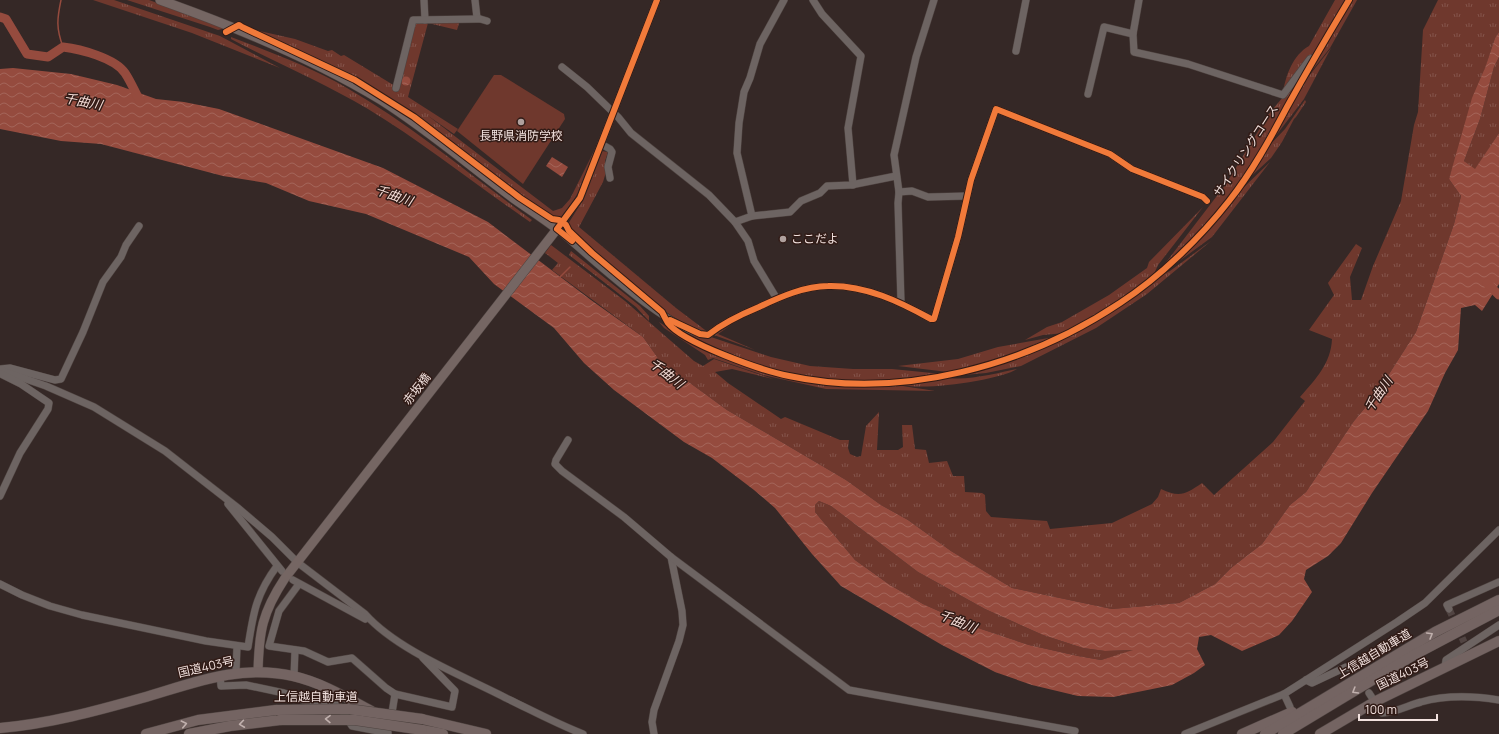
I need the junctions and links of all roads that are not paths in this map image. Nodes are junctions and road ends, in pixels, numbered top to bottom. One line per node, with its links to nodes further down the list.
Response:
1 (160, 0): 10 (main road)
2 (424, 0): 12 (street)
3 (475, 0): 11 (street)
4 (657, 0): 20 (street)
5 (784, 0): 28 (street)
6 (812, 0): 24 (street)
7 (934, 0): 22 (street)
8 (1026, 0): 15 (street)
9 (1139, 0): 14 (street)
10 (178, 3): 31 (main road)
11 (479, 19): 12 (street); 13 (street)
12 (425, 20): 18 (street)
13 (487, 21)
14 (1133, 34): 16 (street); 19 (street)
15 (1016, 50)
16 (1314, 58)
17 (562, 67): 20 (street)
18 (396, 88)
19 (1088, 94)
20 (614, 113): 21 (street); 29 (street)
21 (601, 144): 23 (street); 31 (street)
22 (896, 176): 24 (street); 25 (street)
23 (610, 178)
24 (853, 185): 28 (street)
25 (900, 192): 26 (street); 33 (street)
26 (967, 196): 27 (street); 33 (street)
27 (1207, 202)
28 (752, 216): 29 (street)
29 (735, 222): 32 (street)
30 (139, 226): 34 (street)
31 (555, 232): 32 (street); 40 (main road, 赤坂橋)
32 (777, 298): 33 (street)
33 (901, 302)
34 (0, 371): 36 (street); 37 (street)
35 (568, 440): 39 (street)
36 (220, 495): 40 (street); 49 (street)
37 (0, 496)
38 (1499, 530): 59 (street)
39 (672, 557): 68 (street); 76 (street)
40 (299, 560): 46 (street); 56 (main road, 赤坂橋)
41 (1499, 582): 44 (street)
42 (0, 584): 49 (street)
43 (1499, 600): 51 (highway, 上信越自動車道, one-way to 43)
44 (1449, 609)
45 (1499, 610): 80 (highway, 上信越自動車道, one-way to 80)
46 (372, 622): 50 (street); 52 (street)
47 (1499, 625): 53 (street)
48 (1499, 641): 53 (highway, 国道403号)
49 (237, 646): 55 (street)
50 (409, 647): 61 (street); 75 (street)
51 (1407, 649): 78 (highway); 79 (highway, 上信越自動車道)
52 (295, 650): 58 (street); 61 (street)
53 (1445, 667): 64 (highway, 国道403号)
54 (1354, 669): 59 (street)
55 (236, 672): 56 (highway, 国道403号); 57 (highway, 国道403号)
56 (258, 672): 58 (highway, 国道403号)
57 (220, 675): 67 (highway, 国道403号); 69 (street)
58 (294, 676): 66 (highway, 国道403号)
59 (1306, 680): 62 (street)
60 (1369, 692): 64 (street)
61 (396, 694): 66 (street)
62 (1284, 694): 65 (street); 77 (street)
63 (1499, 700): 64 (street)
64 (1376, 701): 81 (highway, 国道403号)
65 (1290, 707)
66 (391, 722): 69 (street); 72 (highway, 国道403号)
67 (0, 728)
68 (1075, 731)
69 (388, 733)
70 (146, 734): 74 (highway, 上信越自動車道, one-way to 74, bridge)
71 (189, 734): 73 (highway, 上信越自動車道, one-way to 71, bridge)
72 (407, 734)
73 (443, 734)
74 (486, 734)
75 (583, 734)
76 (654, 734)
77 (1185, 734)
78 (1242, 734)
79 (1265, 734)
80 (1283, 734)
81 (1320, 734)

